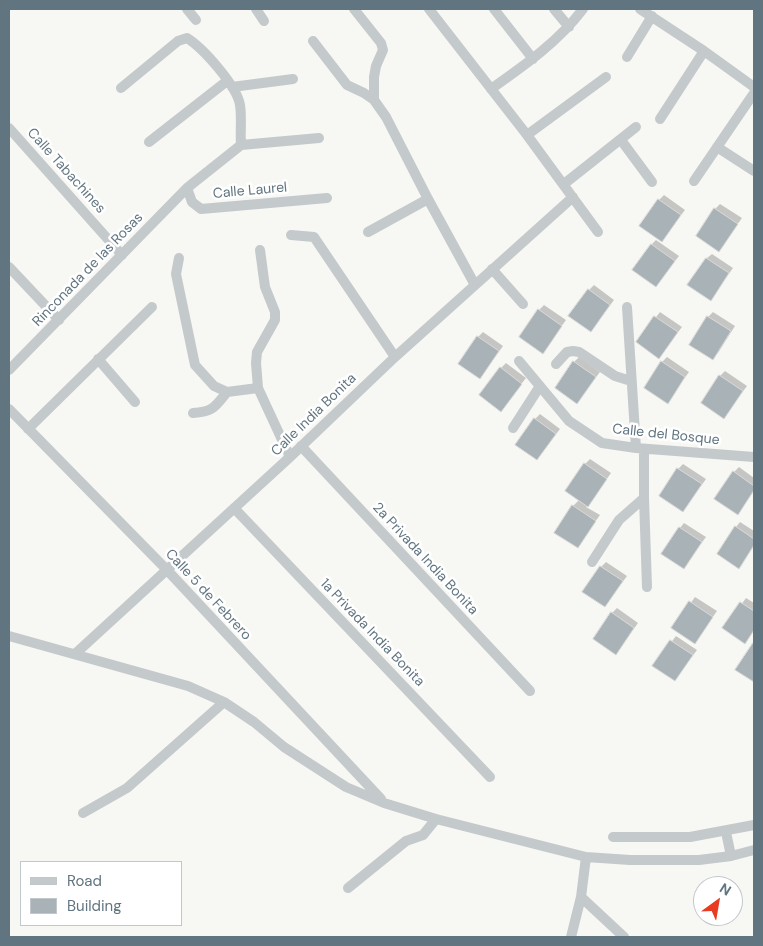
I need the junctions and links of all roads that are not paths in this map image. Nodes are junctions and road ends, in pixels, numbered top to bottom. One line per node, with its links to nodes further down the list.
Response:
1 (187, 9): 10 (street)
2 (256, 9): 11 (street)
3 (354, 9): 24 (street)
4 (429, 9): 22 (street)
5 (494, 9): 16 (street)
6 (554, 9): 12 (street)
7 (583, 9): 12 (street)
8 (640, 9): 9 (street)
9 (652, 16): 14 (street); 15 (street)
10 (196, 20)
11 (264, 21)
12 (569, 27): 16 (street)
13 (313, 41): 24 (street)
14 (704, 51): 20 (street); 25 (street)
15 (627, 58)
16 (533, 59): 22 (street)
17 (606, 77): 28 (street)
18 (293, 79): 19 (street)
19 (230, 84): 21 (street); 31 (street); 32 (street)
20 (754, 87)
21 (121, 88)
22 (491, 89): 28 (street)
23 (754, 93): 33 (street)
24 (374, 100): 41 (street)
25 (660, 119)
26 (636, 127): 30 (street)
27 (9, 128): 46 (street, Calle Tabachines)
28 (527, 135): 37 (street)
29 (320, 138): 32 (street)
30 (621, 140): 35 (street); 37 (street)
31 (149, 142)
32 (241, 145): 38 (street, Rinconada de las Rosas)
33 (717, 147): 34 (street); 36 (street)
34 (754, 171)
35 (652, 182)
36 (694, 182)
37 (564, 184): 39 (street)
38 (187, 188): 40 (street, Calle Laurel); 46 (street, Rinconada de las Rosas)
39 (573, 197): 43 (street); 49 (street, Calle India Bonita)
40 (327, 198)
41 (428, 200): 42 (street); 50 (street)
42 (368, 232)
43 (598, 232)
44 (292, 235): 55 (street)
45 (260, 250): 62 (street)
46 (122, 255): 54 (street, Rinconada de las Rosas)
47 (179, 258): 63 (street)
48 (9, 267): 54 (street)
49 (492, 269): 50 (street, Calle India Bonita); 51 (street)
50 (475, 285): 55 (street, Calle India Bonita)
51 (523, 304)
52 (152, 307): 56 (street)
53 (627, 307): 60 (street)
54 (59, 320): 59 (street, Rinconada de las Rosas)
55 (394, 357): 69 (street, Calle India Bonita)
56 (98, 358): 64 (street); 68 (street)
57 (520, 360): 61 (street, Calle del Bosque)
58 (556, 364): 60 (street)
59 (9, 370)
60 (632, 381): 70 (street)
61 (540, 386): 67 (street); 70 (street, Calle del Bosque)
62 (258, 388): 63 (street); 71 (street)
63 (227, 392): 66 (street)
64 (135, 402)
65 (9, 409): 68 (street, Calle 5 de Febrero)
66 (193, 414)
67 (513, 428)
68 (28, 429): 76 (street, Calle 5 de Febrero)
69 (301, 446): 71 (street, Calle India Bonita); 80 (street, 2a Privada India Bonita)
70 (640, 448): 72 (street, Calle del Bosque); 73 (street)
71 (290, 457): 74 (street, Calle India Bonita)
72 (754, 457)
73 (644, 498): 75 (street); 77 (street)
74 (234, 508): 76 (street, Calle India Bonita); 82 (street, 1a Privada India Bonita)
75 (592, 562)
76 (166, 570): 79 (street, Calle India Bonita); 83 (street, Calle 5 de Febrero)
77 (647, 587)
78 (9, 636): 79 (street)
79 (75, 654): 81 (street)
80 (530, 691)
81 (224, 702): 83 (street); 84 (street)
82 (490, 777)
83 (384, 803): 85 (street)
84 (83, 813)
85 (436, 819): 91 (street); 92 (street)
86 (754, 825): 87 (street)
87 (726, 832): 88 (street); 90 (street)
88 (613, 837)
89 (754, 850): 90 (street)
90 (731, 856): 91 (street)
91 (586, 857): 93 (street)
92 (348, 888)
93 (581, 897): 94 (street); 95 (street)
94 (571, 937)
95 (624, 937)

